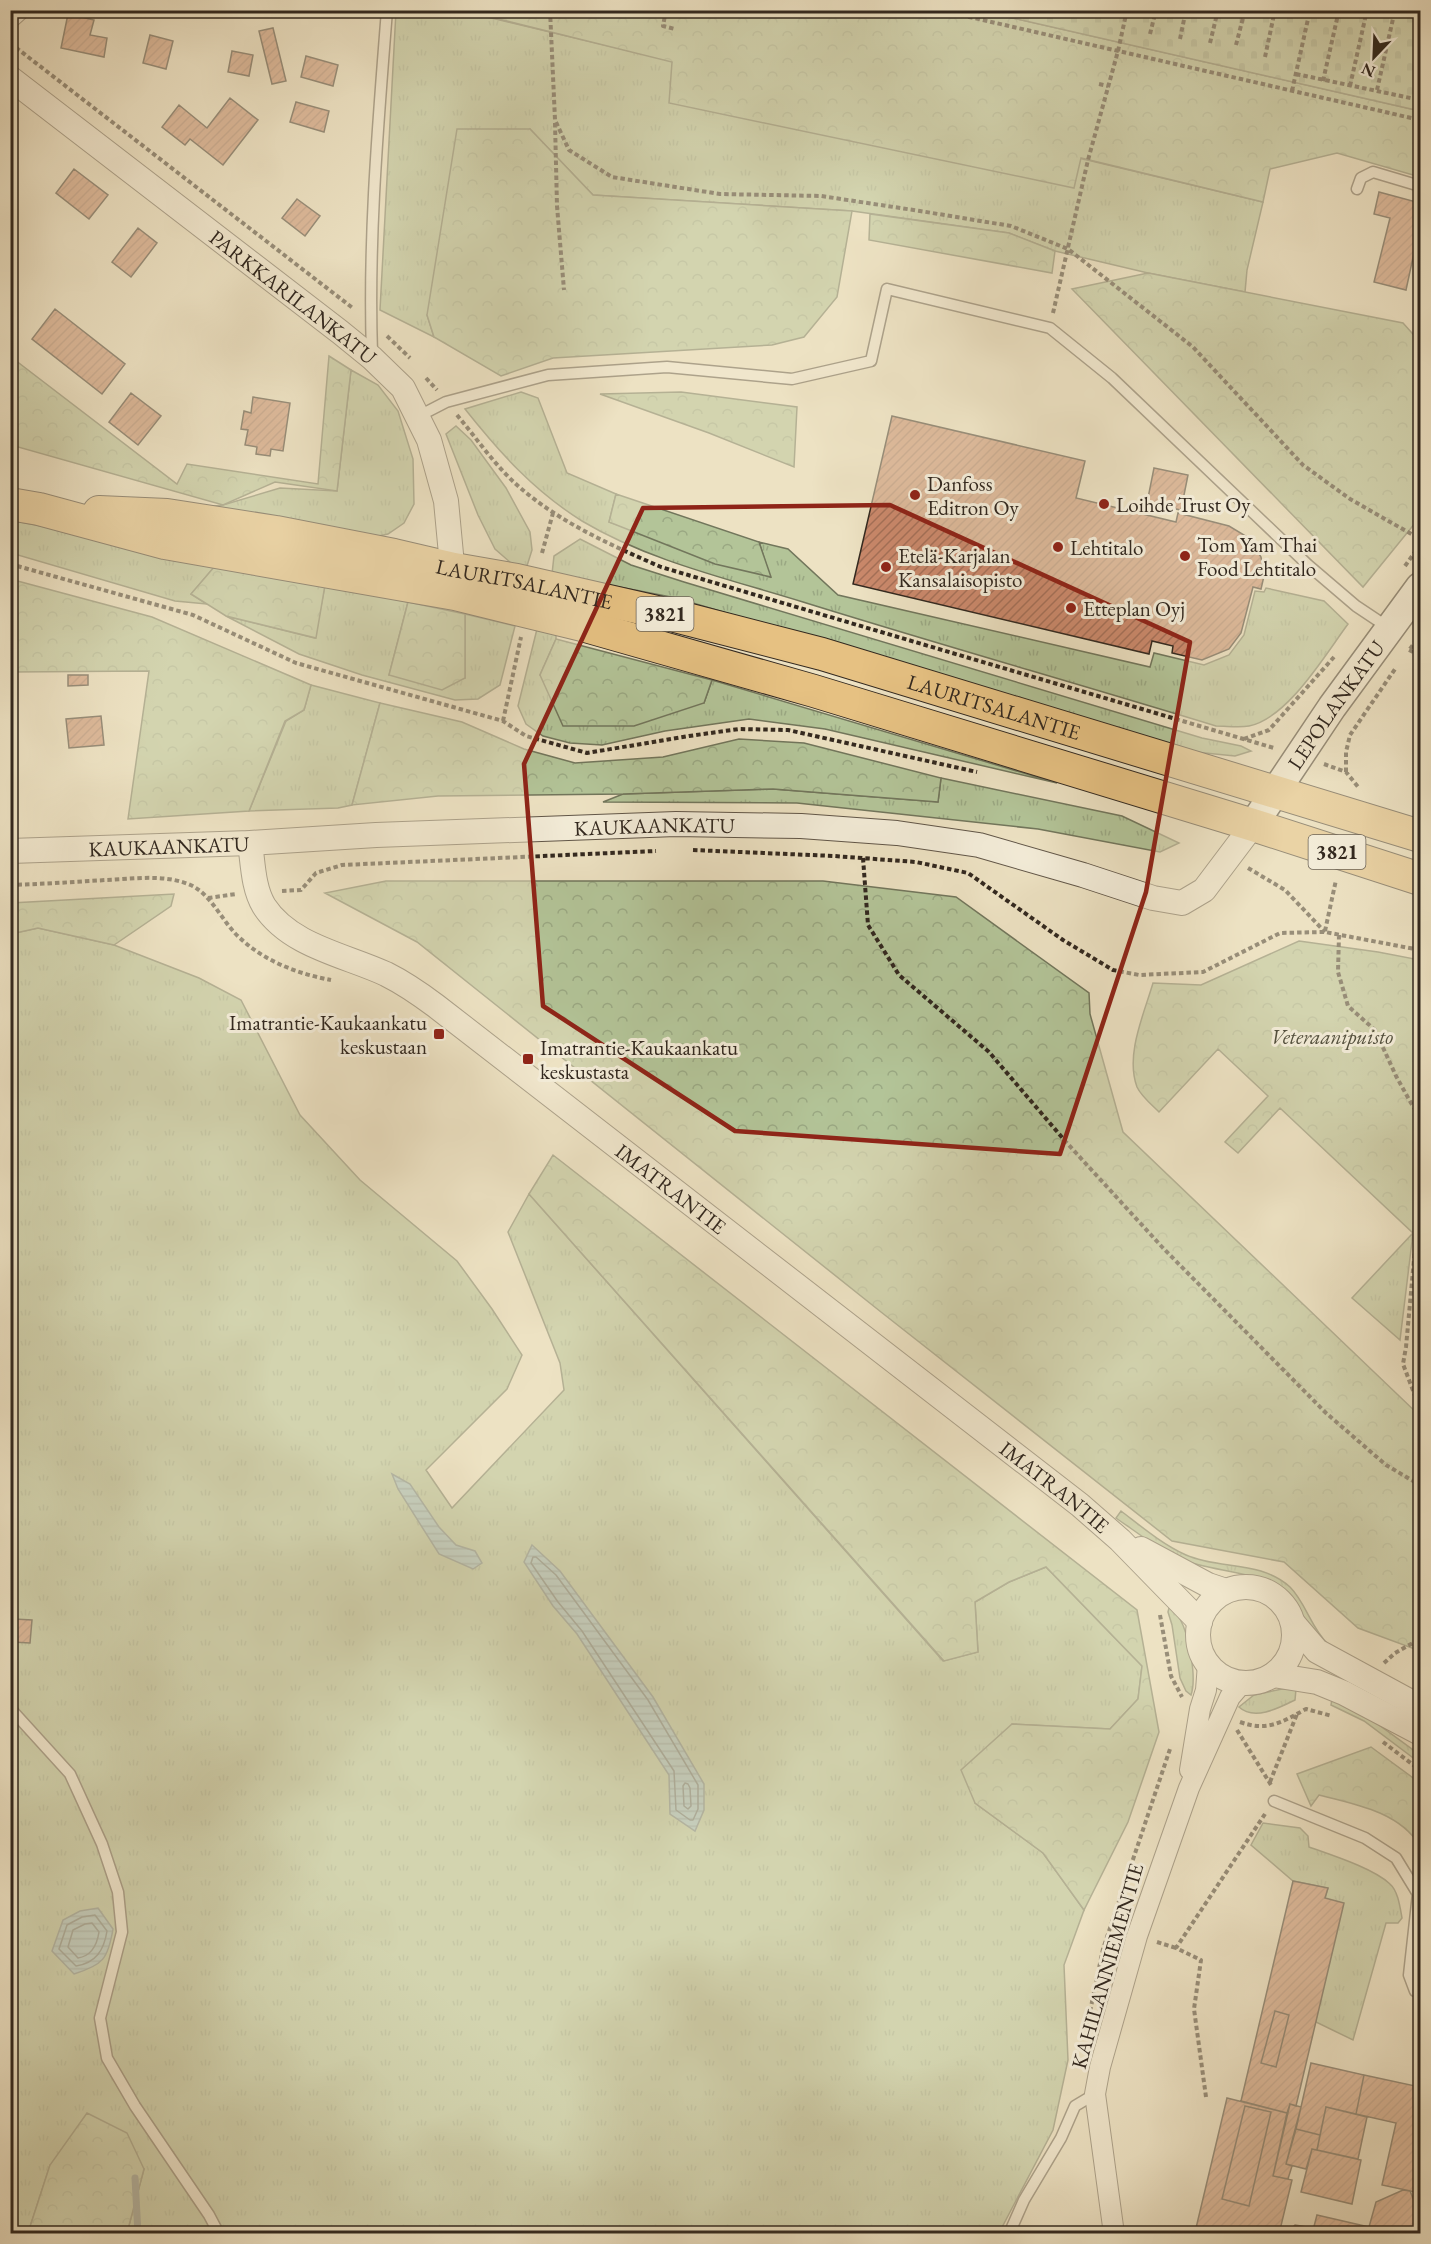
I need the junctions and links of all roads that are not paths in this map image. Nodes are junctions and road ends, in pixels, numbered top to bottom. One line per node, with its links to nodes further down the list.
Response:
1 (19, 10): 3 (street)
2 (387, 10): 7 (lane)
3 (10, 18)
4 (10, 78): 7 (street, PARKKARILANKATU)
5 (1420, 186): 6 (lane)
6 (1357, 189)
7 (372, 358): 8 (street, PARKKARILANKATU)
8 (417, 417): 11 (street, PARKKARILANKATU); 12 (lane)
9 (25, 506): 11 (main road, LAURITSALANTIE / 3821)
10 (1411, 579): 12 (main road, LEPOLANKATU)
11 (454, 582): 13 (main road, LAURITSALANTIE / 3821); 14 (main road, LAURITSALANTIE / 3821)
12 (1389, 628): 13 (main road, LEPOLANKATU)
13 (1277, 791): 14 (main road, LEPOLANKATU); 15 (main road, 3821)
14 (1253, 825): 16 (street, KAUKAANKATU); 18 (main road, 3821)
15 (1420, 836)
16 (250, 843): 17 (street, KAUKAANKATU); 19 (street, IMATRANTIE)
17 (10, 851)
18 (1420, 879)
19 (1115, 1535): 20 (street, IMATRANTIE); 21 (street, IMATRANTIE)
20 (1226, 1591): 21 (street); 22 (street)
21 (1200, 1622): 23 (street)
22 (1293, 1623): 24 (street); 26 (street)
23 (1208, 1664): 25 (street); 29 (street, KAHILANNIEMENTIE)
24 (1274, 1675): 25 (street); 28 (street)
25 (1242, 1683): 29 (street, KAHILANNIEMENTIE)
26 (1420, 1707)
27 (10, 1708): 33 (lane)
28 (1420, 1733)
29 (1189, 1788): 32 (street, KAHILANNIEMENTIE)
30 (1274, 1801): 31 (lane)
31 (1420, 1992)
32 (1095, 2094): 34 (lane); 35 (street, KAHILANNIEMENTIE)
33 (219, 2234)
34 (1009, 2234)
35 (1114, 2234)

